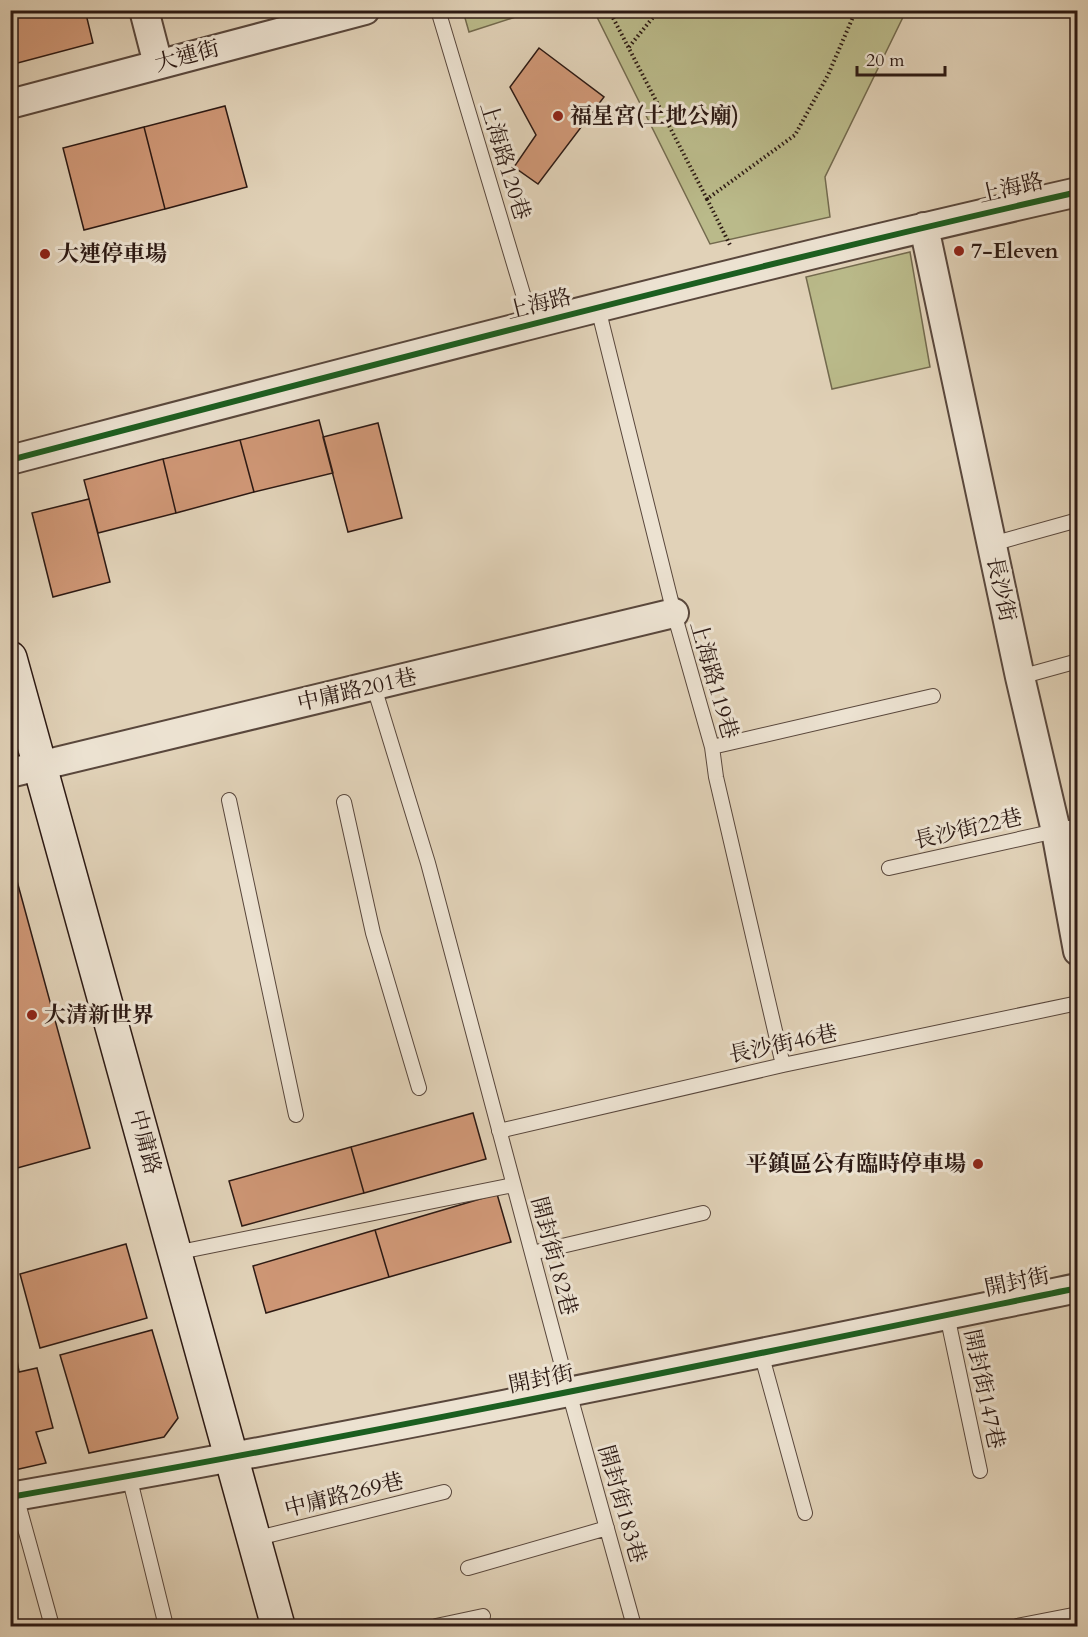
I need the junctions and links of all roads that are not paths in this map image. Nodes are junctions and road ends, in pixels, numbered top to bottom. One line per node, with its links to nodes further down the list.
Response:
1 (144, 10): 5 (street)
2 (365, 10): 4 (street, 大連街)
3 (438, 10): 10 (lane, 上海路120巷)
4 (297, 19): 5 (street, 大連街)
5 (158, 64): 6 (street, 大連街)
6 (10, 104)
7 (1077, 192): 8 (street, 上海路)
8 (924, 227): 9 (street, 上海路); 13 (street, 長沙街)
9 (598, 308): 10 (street, 上海路); 14 (lane, 上海路119巷)
10 (532, 324): 11 (street, 上海路)
11 (10, 460)
12 (1077, 520): 13 (lane)
13 (992, 544): 17 (street, 長沙街)
14 (674, 613): 18 (street, 中庸路201巷); 20 (lane, 上海路119巷)
15 (10, 658): 21 (street, 中庸路)
16 (1077, 661): 17 (lane)
17 (1020, 677): 24 (street, 長沙街)
18 (374, 687): 21 (street, 中庸路201巷); 31 (lane, 開封街182巷)
19 (933, 696): 20 (lane)
20 (712, 747): 28 (lane, 上海路119巷)
21 (25, 769): 35 (street, 中庸路)
22 (230, 800): 30 (lane)
23 (344, 802): 29 (lane)
24 (1067, 828): 25 (lane, 長沙街22巷); 26 (street, 長沙街)
25 (889, 868)
26 (1077, 951)
27 (1077, 1004): 28 (lane, 長沙街46巷)
28 (783, 1065): 31 (lane, 長沙街46巷)
29 (419, 1089)
30 (296, 1115)
31 (499, 1131): 32 (lane, 開封街182巷)
32 (513, 1185): 34 (lane, 開封街182巷); 35 (lane)
33 (702, 1213): 34 (lane)
34 (532, 1252): 39 (lane, 開封街182巷)
35 (175, 1253): 40 (street, 中庸路)
36 (1077, 1288): 37 (street, 開封街)
37 (947, 1315): 38 (street, 開封街); 41 (lane, 開封街147巷)
38 (761, 1353): 39 (street, 開封街); 45 (lane)
39 (569, 1392): 40 (street, 開封街); 46 (lane, 開封街183巷)
40 (232, 1458): 42 (street, 開封街); 47 (street, 中庸路)
41 (980, 1471)
42 (129, 1476): 44 (street, 開封街); 52 (lane)
43 (444, 1492): 47 (lane, 中庸路269巷)
44 (13, 1496): 51 (lane)
45 (805, 1513)
46 (607, 1528): 48 (lane); 55 (lane, 開封街183巷)
47 (254, 1539): 53 (street, 中庸路)
48 (468, 1568)
49 (1077, 1614): 56 (lane)
50 (483, 1616): 54 (lane)
51 (51, 1626)
52 (166, 1626)
53 (278, 1626)
54 (436, 1626)
55 (634, 1626)
56 (1017, 1626)

